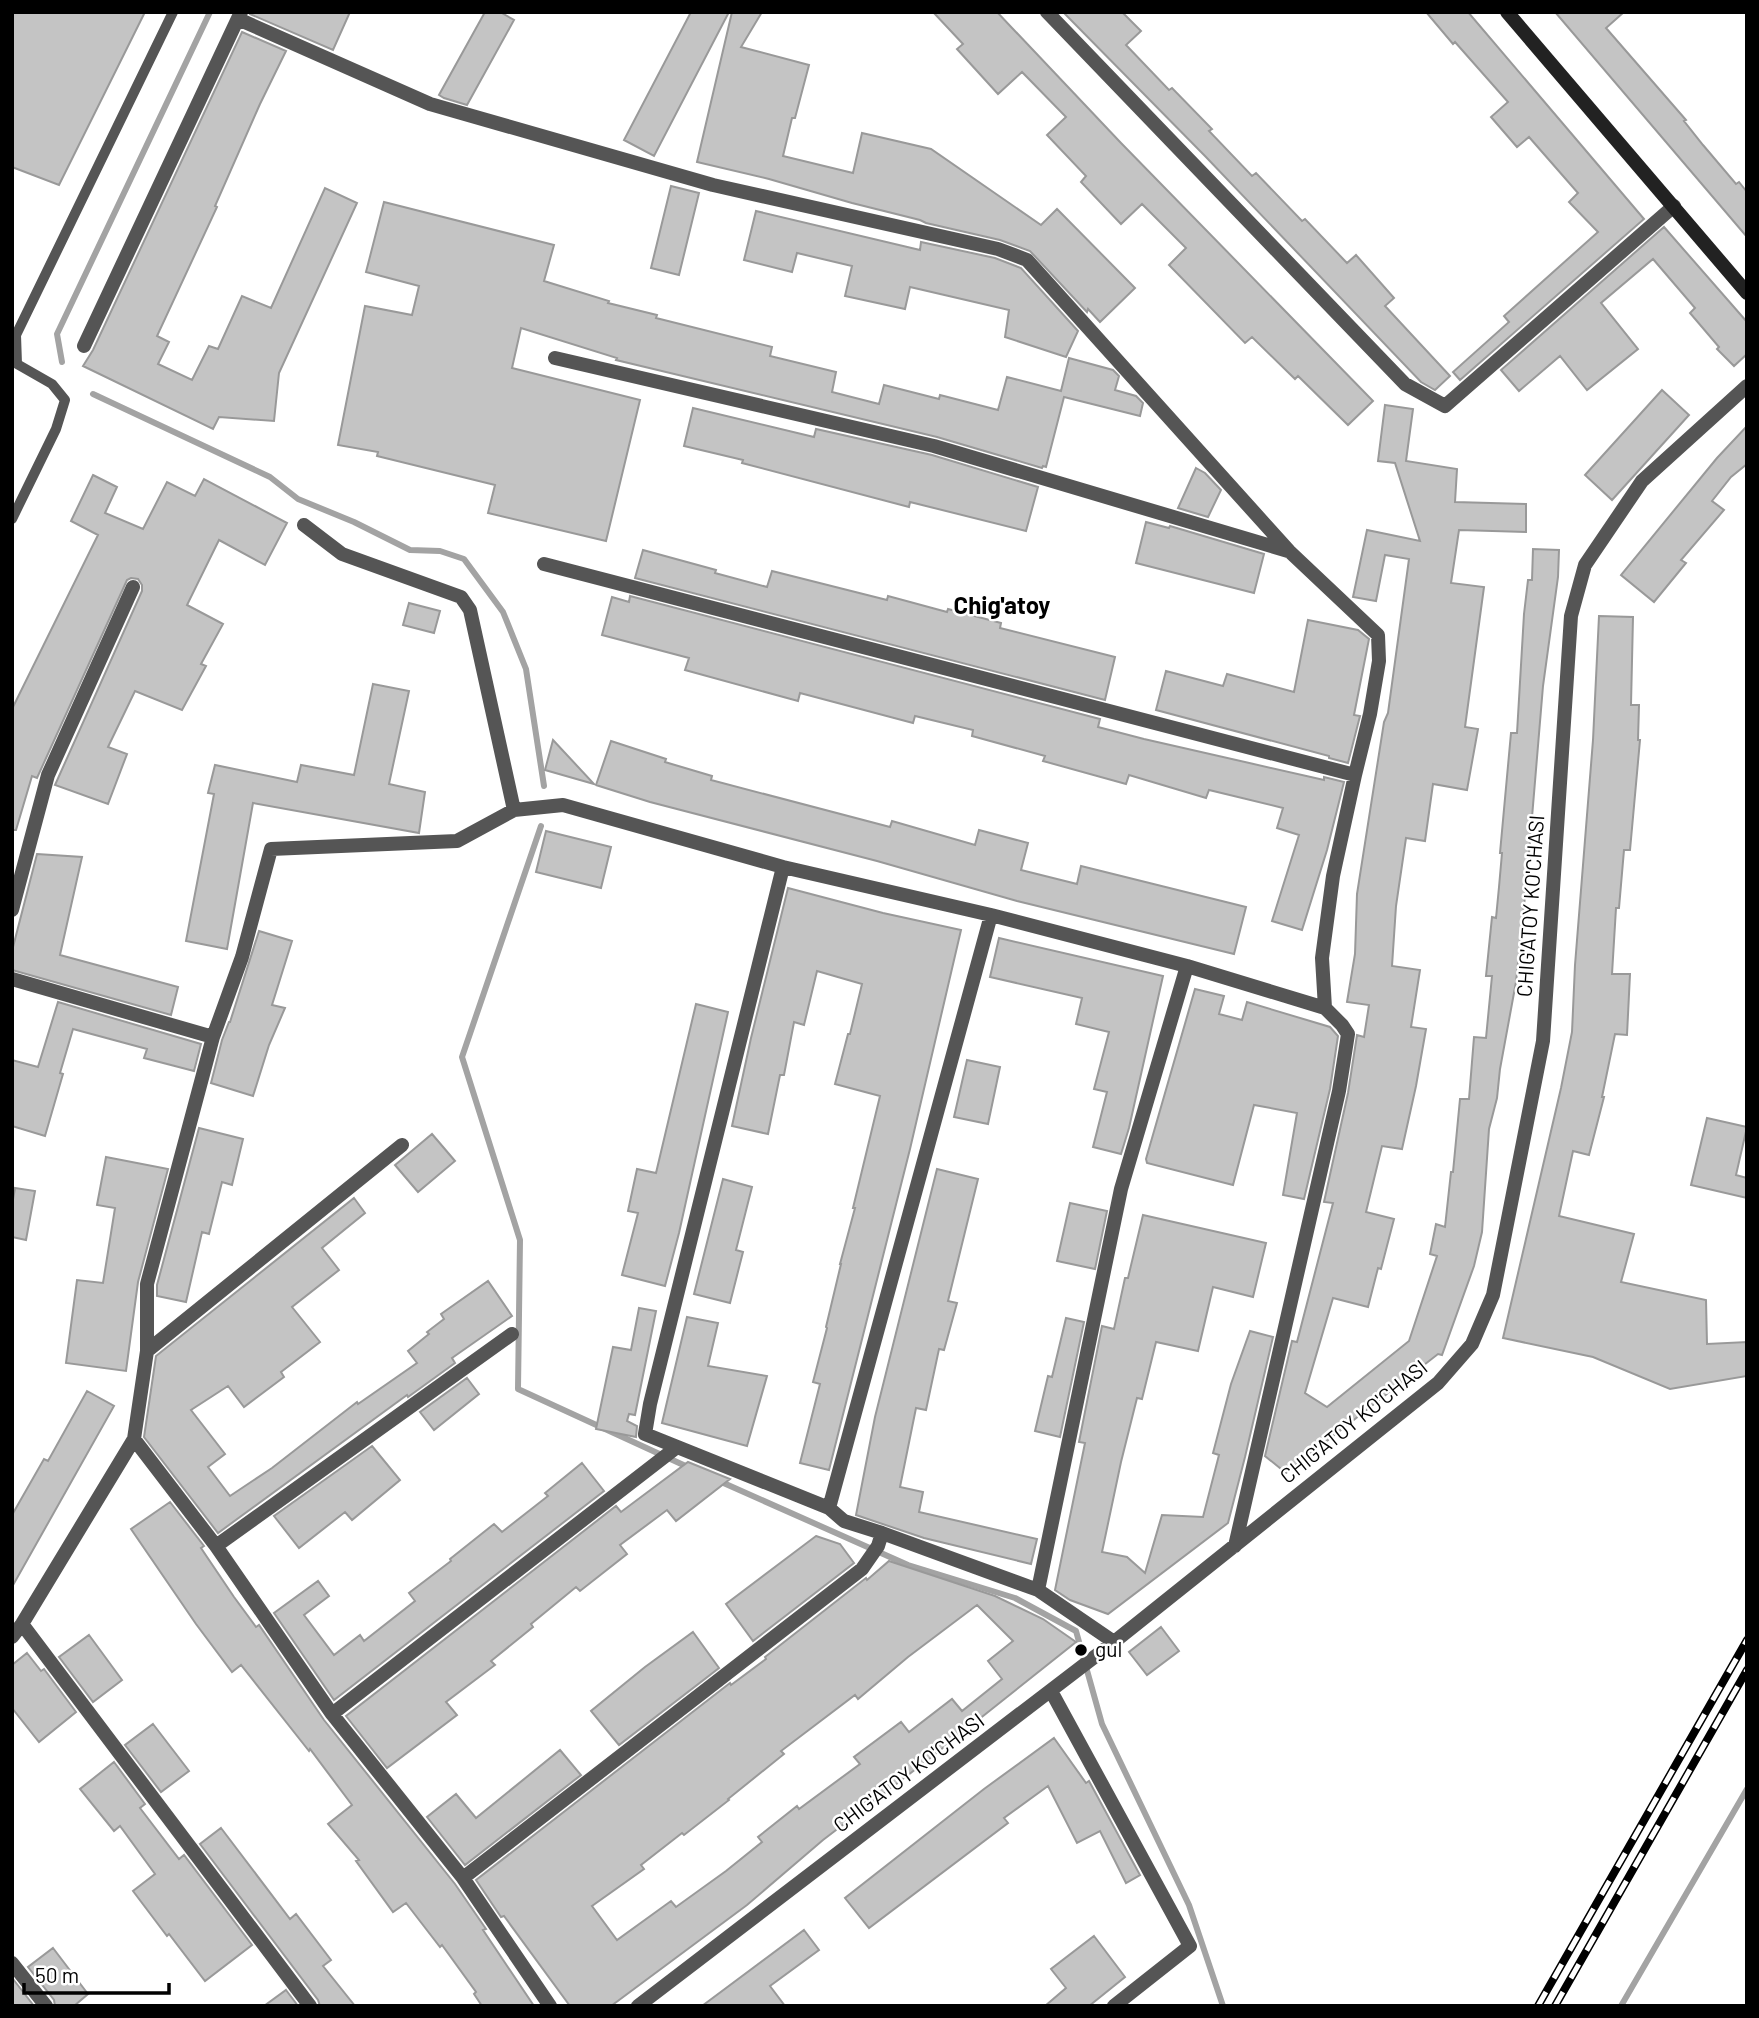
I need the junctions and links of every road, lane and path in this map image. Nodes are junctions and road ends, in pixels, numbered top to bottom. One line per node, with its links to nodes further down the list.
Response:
1 (173, 12): 10 (lane)
2 (1047, 12): 5 (street)
3 (1507, 12): 5 (main road)
4 (239, 16): 7 (street); 12 (street)
5 (1674, 206): 6 (main road)
6 (1747, 293)
7 (84, 346)
8 (555, 358): 12 (street)
9 (1747, 386): 32 (street, CHIG'ATOY KO'CHASI)
10 (12, 519)
11 (304, 525): 16 (street)
12 (1289, 551): 15 (street)
13 (544, 564): 15 (street)
14 (133, 587): 18 (street)
15 (1354, 775): 22 (street)
16 (514, 810): 17 (street); 23 (street)
17 (783, 867): 19 (street); 28 (street)
18 (12, 911)
19 (991, 915): 20 (street); 29 (street)
20 (1187, 966): 22 (street); 33 (street)
21 (12, 979): 23 (street)
22 (1325, 1008): 32 (street)
23 (214, 1037): 26 (street)
24 (402, 1144): 26 (street)
25 (512, 1334): 31 (street)
26 (147, 1351): 27 (street)
27 (134, 1439): 31 (street); 34 (street)
28 (677, 1447): 29 (street); 38 (street)
29 (829, 1508): 30 (street)
30 (880, 1540): 33 (street); 39 (street)
31 (216, 1546): 38 (street)
32 (1235, 1546): 36 (street, CHIG'ATOY KO'CHASI)
33 (1038, 1590): 36 (street)
34 (22, 1624): 35 (street); 42 (street)
35 (12, 1637)
36 (1114, 1642): 37 (street, CHIG'ATOY KO'CHASI)
37 (1051, 1691): 44 (street, CHIG'ATOY KO'CHASI); 45 (street)
38 (332, 1714): 39 (street)
39 (463, 1878): 43 (street)
40 (12, 1963): 41 (street)
41 (46, 2006)
42 (310, 2006)
43 (550, 2006)
44 (638, 2006)
45 (1114, 2006)

